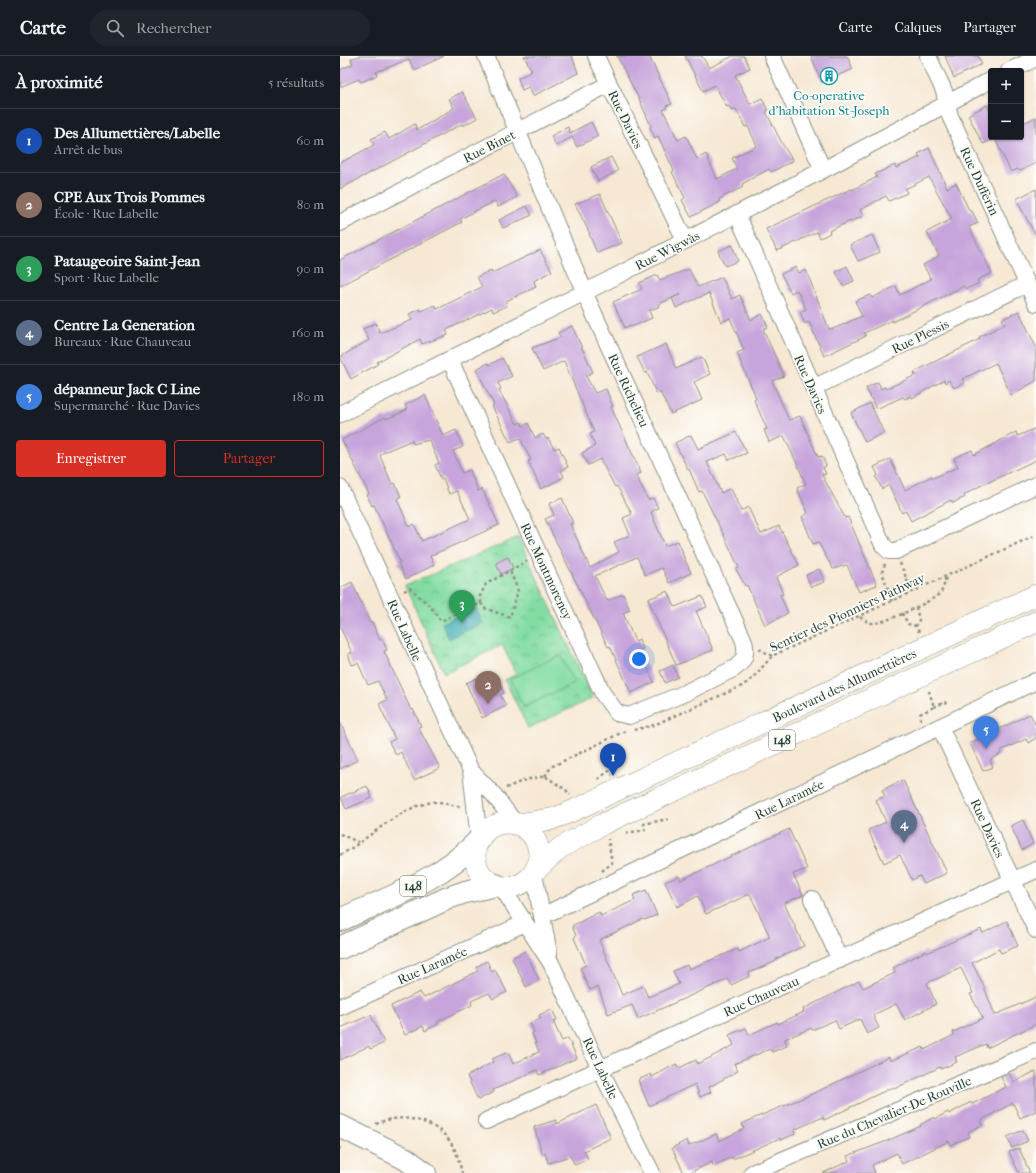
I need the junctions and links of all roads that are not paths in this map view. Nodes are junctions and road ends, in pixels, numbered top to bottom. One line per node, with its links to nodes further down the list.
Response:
1 (486, 56): 10 (street, Rue Richelieu)
2 (596, 56): 8 (street)
3 (772, 56): 11 (street)
4 (928, 56): 9 (street, Rue Dufferin)
5 (1036, 58): 6 (street)
6 (1015, 68)
7 (988, 82): 9 (street, Rue Wìgwàs)
8 (609, 84): 10 (street, Rue Binet); 14 (street, Rue Davies)
9 (947, 102): 11 (street, Rue Wìgwàs); 15 (street, Rue Dufferin)
10 (517, 132): 13 (street, Rue Binet); 16 (street, Rue Richelieu)
11 (823, 170): 12 (street, Rue Wìgwàs)
12 (737, 214): 14 (street, Rue Wìgwàs); 19 (street, Rue Davies)
13 (340, 223)
14 (685, 240): 16 (street, Rue Wìgwàs)
15 (1027, 284): 17 (street, Rue Dufferin); 19 (street, Rue Plessis)
16 (585, 292): 18 (street, Rue Wìgwàs); 26 (street, Rue Richelieu)
17 (1036, 303)
18 (450, 360): 20 (street, Rue Wìgwàs); 26 (street, Rue Montmorency)
19 (813, 388): 21 (street, Rue Davies)
20 (340, 414)
21 (1036, 484)
22 (340, 488): 28 (street, Rue Labelle)
23 (1036, 595): 29 (main road, Boulevard des Allumettières / 148)
24 (1036, 622): 32 (main road, Boulevard des Allumettières / 148)
25 (1036, 681): 27 (street, Rue Laramée)
26 (685, 692)
27 (940, 726): 33 (street, Rue Davies); 37 (street, Rue Laramée)
28 (471, 771): 29 (street, Rue Labelle); 30 (street, Rue Labelle)
29 (517, 824): 30 (main road); 32 (main road)
30 (479, 839): 34 (main road); 38 (highway, 148)
31 (1036, 870): 33 (street, Rue Chauveau)
32 (535, 872): 34 (main road); 37 (street, Rue Labelle)
33 (1013, 881): 40 (street, Rue Davies); 42 (street, Rue Chauveau)
34 (498, 886): 36 (highway, 148); 39 (street, Rue Labelle)
35 (812, 899): 42 (street)
36 (422, 911): 41 (highway, 148); 43 (highway)
37 (542, 916): 44 (street, Rue Labelle)
38 (345, 917)
39 (525, 923): 44 (street, Rue Labelle); 45 (street, Rue Laramée)
40 (1036, 930)
41 (340, 948)
42 (840, 960): 47 (street, Rue Chauveau)
43 (340, 962)
44 (551, 963): 47 (street, Rue Labelle)
45 (340, 1007)
46 (1036, 1051): 52 (street, Rue du Chevalier-De Rouville)
47 (600, 1069): 48 (street, Rue Chauveau); 51 (street, Rue Labelle)
48 (486, 1121)
49 (340, 1126): 50 (highway)
50 (425, 1173)
51 (652, 1173)
52 (752, 1173)

